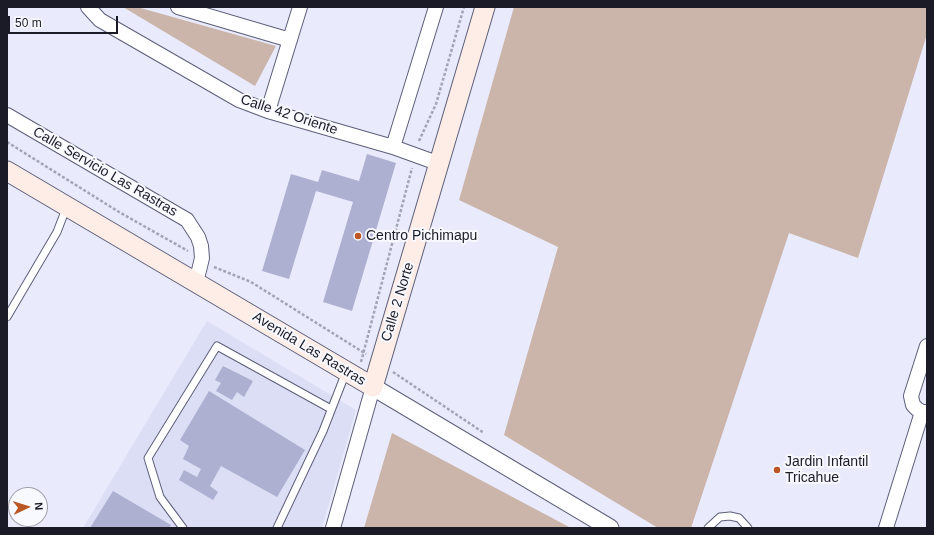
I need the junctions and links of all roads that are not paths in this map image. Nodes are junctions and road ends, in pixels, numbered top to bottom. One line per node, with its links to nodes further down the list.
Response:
1 (88, 7): 7 (street, Calle 42 Oriente)
2 (178, 7): 6 (street)
3 (300, 7): 6 (street)
4 (436, 7): 9 (street)
5 (486, 7): 10 (main road, Calle 2 Norte)
6 (290, 40): 7 (street)
7 (268, 111): 9 (street, Calle 42 Oriente)
8 (7, 116): 13 (street, Calle Servicio Las Rastras)
9 (393, 147): 10 (street, Calle 42 Oriente)
10 (440, 164): 17 (main road, Calle 2 Norte)
11 (7, 171): 12 (main road, Avenida Las Rastras)
12 (67, 206): 13 (main road, Avenida Las Rastras); 14 (lane)
13 (196, 283): 16 (main road, Avenida Las Rastras)
14 (7, 316)
15 (927, 346): 19 (street)
16 (352, 375): 17 (main road, Avenida Las Rastras); 18 (lane)
17 (373, 387): 20 (street, Avenida Las Rastras); 23 (street, Calle 2 Norte)
18 (330, 408): 21 (lane); 22 (lane)
19 (924, 412): 26 (street)
20 (604, 526)
21 (183, 528)
22 (277, 528)
23 (333, 528)
24 (708, 528): 25 (lane)
25 (748, 528)
26 (886, 528)

